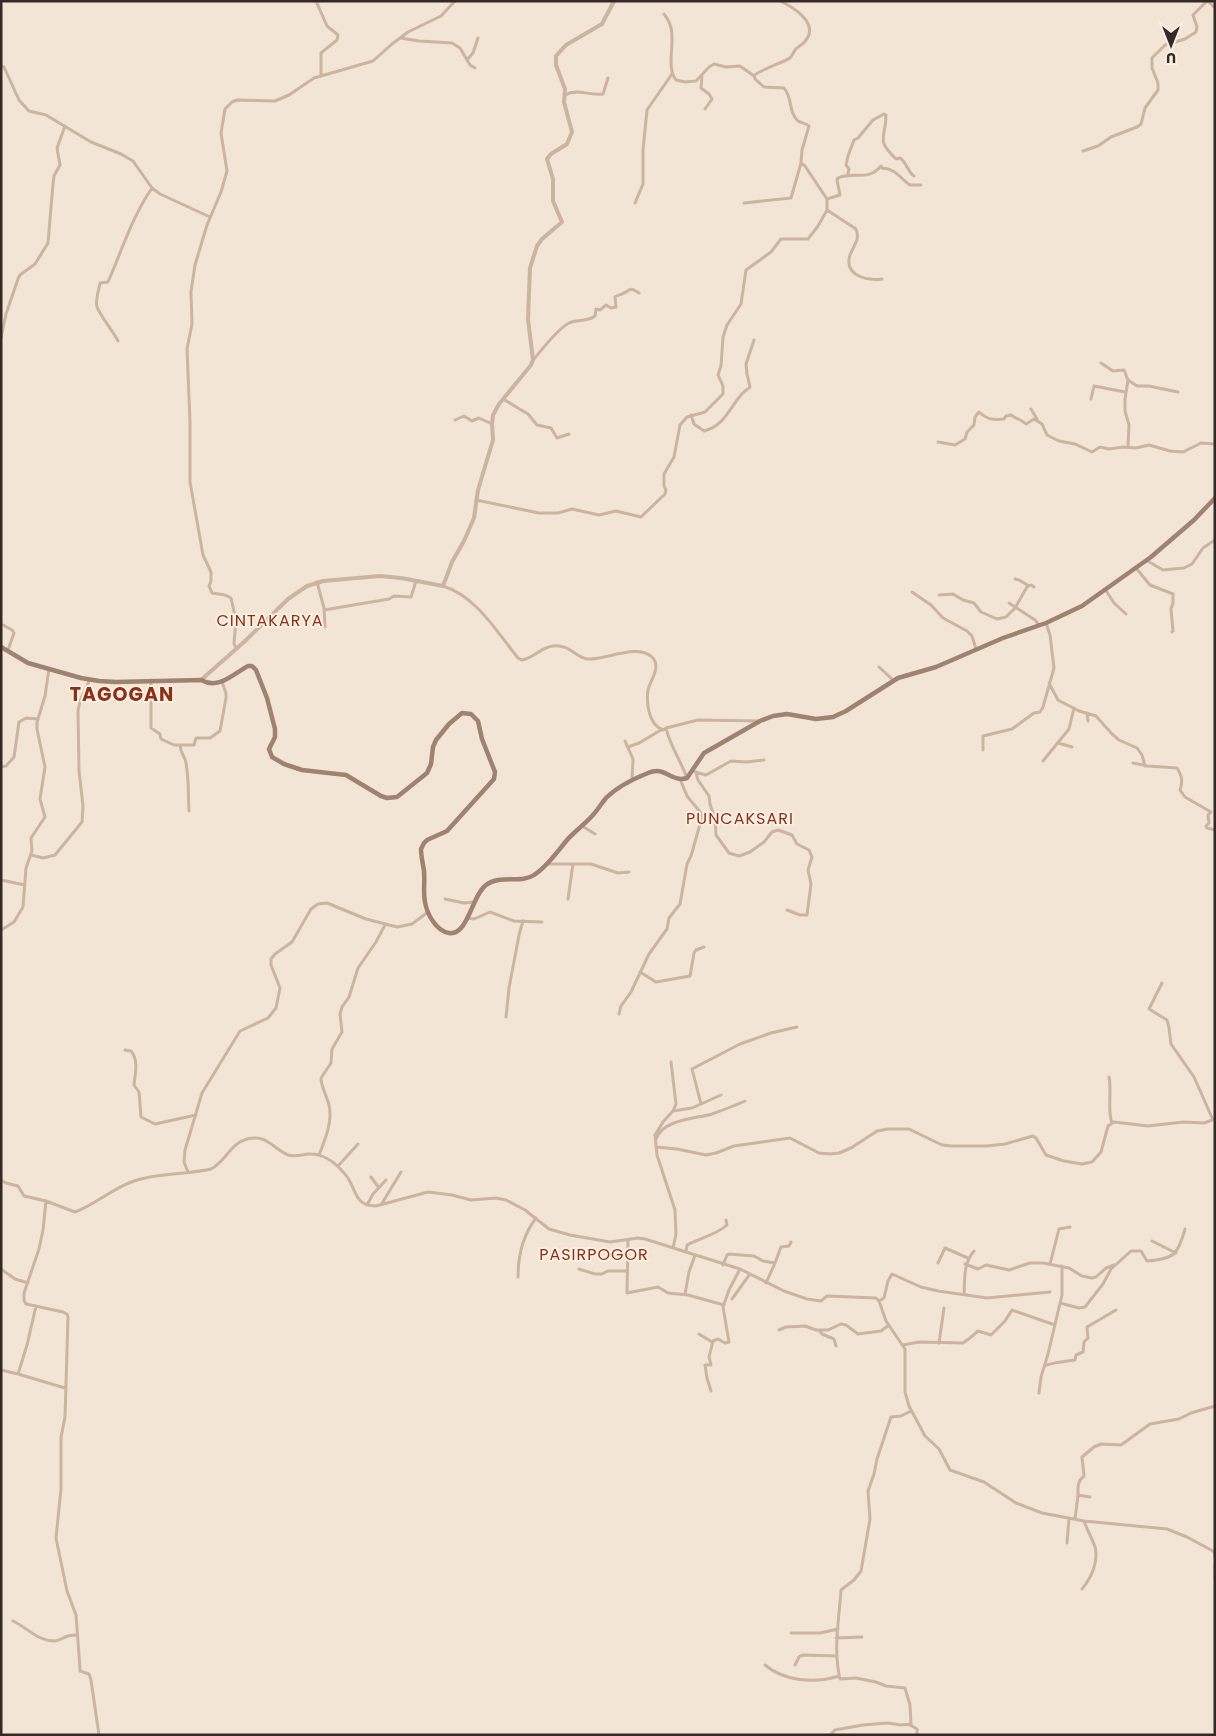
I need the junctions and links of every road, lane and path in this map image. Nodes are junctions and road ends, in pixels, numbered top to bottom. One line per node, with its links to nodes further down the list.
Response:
1 (316, 1): 14 (street)
2 (455, 1): 8 (street)
3 (614, 1): 18 (street)
4 (780, 1): 16 (street)
5 (1208, 1): 6 (street); 21 (street)
6 (1215, 8)
7 (664, 14): 13 (street)
8 (401, 38): 10 (street); 14 (street)
9 (478, 38): 10 (street)
10 (467, 60): 12 (street)
11 (1, 66): 20 (street)
12 (475, 68)
13 (672, 74): 15 (street); 28 (street)
14 (321, 75): 31 (street)
15 (702, 75): 16 (street); 19 (street)
16 (755, 76): 22 (street)
17 (608, 78): 18 (street)
18 (565, 95): 37 (street)
19 (705, 109)
20 (65, 126): 26 (street); 34 (street)
21 (1083, 151)
22 (801, 163): 27 (street); 29 (street)
23 (848, 174): 24 (street); 25 (street); 27 (street)
24 (914, 176)
25 (921, 185)
26 (152, 188): 31 (street); 36 (street)
27 (827, 199): 30 (street)
28 (636, 203)
29 (744, 203)
30 (827, 210): 32 (street); 45 (street)
31 (210, 217): 77 (street)
32 (882, 279)
33 (640, 293): 37 (street)
34 (1, 338)
35 (754, 340): 45 (street)
36 (118, 341)
37 (533, 360): 42 (street)
38 (1101, 363): 39 (street)
39 (1128, 380): 40 (street); 41 (street)
40 (1125, 392): 43 (street); 52 (street)
41 (1178, 392)
42 (503, 399): 48 (street); 49 (street)
43 (1090, 399)
44 (1031, 409): 47 (street)
45 (691, 415): 54 (street)
46 (455, 420): 48 (street)
47 (1038, 420): 50 (street); 52 (street)
48 (492, 424): 54 (street)
49 (569, 434)
50 (938, 442)
51 (1215, 444): 52 (street)
52 (1128, 447)
53 (1215, 498): 56 (main road)
54 (476, 500): 61 (street)
55 (1215, 540): 56 (street)
56 (1146, 560): 57 (main road)
57 (1136, 568): 64 (main road); 75 (street)
58 (1015, 579): 62 (street)
59 (416, 581): 60 (street); 61 (street); 69 (street)
60 (317, 582): 69 (street); 77 (street)
61 (442, 586): 94 (street)
62 (1029, 586): 63 (street); 68 (street)
63 (1034, 587)
64 (1105, 589): 70 (street); 71 (main road)
65 (912, 592): 78 (street)
66 (939, 595): 68 (street)
67 (1009, 603): 68 (street)
68 (1015, 608): 73 (street)
69 (324, 610): 74 (street)
70 (1126, 614)
71 (1046, 623): 73 (main road); 87 (street)
72 (3, 625): 79 (street)
73 (1039, 626): 78 (main road)
74 (324, 627)
75 (1172, 632)
76 (1, 647): 79 (main road)
77 (236, 649): 84 (street)
78 (976, 649): 85 (main road)
79 (8, 650): 80 (main road)
80 (49, 668): 82 (main road); 90 (street)
81 (879, 668): 85 (street)
82 (90, 680): 83 (main road); 114 (street)
83 (151, 680): 84 (main road); 97 (street)
84 (201, 680): 86 (main road)
85 (893, 680): 91 (main road)
86 (222, 682): 97 (street); 124 (main road)
87 (1049, 683): 88 (street); 100 (street)
88 (1074, 708): 89 (street); 96 (street)
89 (1087, 713): 92 (street); 104 (street)
90 (38, 719): 105 (street); 114 (street)
91 (760, 721): 93 (street); 106 (main road)
92 (1088, 721)
93 (666, 728): 94 (street); 107 (street)
94 (661, 730): 99 (street)
95 (625, 741): 99 (street)
96 (1058, 742): 98 (street); 102 (street)
97 (180, 745): 110 (street)
98 (1072, 746)
99 (628, 747): 109 (street)
100 (983, 750)
101 (764, 760): 106 (street)
102 (1043, 761)
103 (1133, 763): 104 (street)
104 (1145, 766): 112 (street)
105 (1, 767)
106 (694, 772): 107 (main road); 123 (street)
107 (686, 778): 108 (main road)
108 (680, 780): 109 (main road); 131 (street)
109 (632, 781): 111 (main road)
110 (189, 811)
111 (582, 826): 113 (street); 115 (main road)
112 (1215, 830)
113 (595, 834)
114 (31, 855): 119 (street)
115 (546, 864): 116 (street); 122 (main road)
116 (573, 864): 117 (street); 121 (street)
117 (629, 872)
118 (1, 880): 119 (street)
119 (25, 885): 129 (street)
120 (445, 899): 122 (street)
121 (568, 899)
122 (474, 902): 125 (main road)
123 (787, 910)
124 (428, 912): 125 (main road); 128 (street)
125 (467, 918): 126 (street)
126 (523, 921): 127 (street); 134 (street)
127 (542, 922)
128 (385, 925): 143 (street); 149 (street)
129 (1, 930)
130 (704, 947): 131 (street)
131 (640, 972): 133 (street)
132 (1162, 983): 144 (street)
133 (619, 1014)
134 (506, 1017)
135 (797, 1027): 141 (street)
136 (125, 1050): 143 (street)
137 (671, 1062): 142 (street)
138 (1109, 1077): 145 (street)
139 (721, 1095): 141 (street)
140 (745, 1101): 146 (street)
141 (702, 1104): 142 (street)
142 (673, 1111): 146 (street)
143 (196, 1115): 151 (street)
144 (1214, 1119): 145 (street)
145 (1112, 1123): 148 (street)
146 (655, 1142): 148 (street)
147 (358, 1144): 150 (street)
148 (656, 1147): 167 (street)
149 (319, 1155): 150 (street); 151 (street)
150 (338, 1166): 158 (street)
151 (188, 1172): 157 (street)
152 (401, 1172): 159 (street)
153 (371, 1177): 156 (street)
154 (1, 1180): 157 (street)
155 (386, 1180): 156 (street)
156 (379, 1188): 158 (street)
157 (46, 1201): 186 (street)
158 (367, 1205): 159 (street)
159 (380, 1205): 160 (street)
160 (536, 1218): 164 (street); 185 (street)
161 (726, 1220): 169 (street)
162 (1070, 1227): 176 (street)
163 (1185, 1230): 170 (street)
164 (628, 1240): 167 (street); 183 (street)
165 (1152, 1241): 170 (street)
166 (792, 1242): 173 (street)
167 (673, 1248): 169 (street)
168 (974, 1251): 172 (street)
169 (686, 1252): 171 (street)
170 (1176, 1253): 177 (street)
171 (695, 1255): 178 (street); 189 (street)
172 (968, 1258): 174 (street); 175 (street)
173 (775, 1263): 178 (street); 187 (street)
174 (938, 1263)
175 (966, 1264): 176 (street); 190 (street)
176 (1050, 1264): 179 (street)
177 (1117, 1264): 179 (street); 193 (street)
178 (724, 1265): 182 (street)
179 (1062, 1266): 193 (street)
180 (1, 1269): 186 (street)
181 (579, 1269): 183 (street)
182 (740, 1269): 184 (street); 194 (street)
183 (627, 1271): 189 (street)
184 (750, 1274): 187 (street); 191 (street)
185 (518, 1277)
186 (28, 1282): 195 (street)
187 (766, 1283): 192 (street)
188 (1050, 1292): 190 (street)
189 (685, 1294): 194 (street)
190 (964, 1295): 192 (street)
191 (732, 1299)
192 (879, 1301): 198 (street)
193 (1060, 1303): 199 (street)
194 (724, 1305): 203 (street)
195 (36, 1306): 209 (street); 210 (street)
196 (944, 1308): 204 (street)
197 (1116, 1310): 207 (street)
198 (889, 1325): 201 (street); 205 (street)
199 (1055, 1325): 204 (street); 207 (street)
200 (779, 1330): 201 (street)
201 (819, 1330): 206 (street)
202 (699, 1334): 203 (street)
203 (712, 1342): 211 (street)
204 (939, 1342): 205 (street)
205 (903, 1345): 214 (street)
206 (836, 1346)
207 (1044, 1366): 212 (street)
208 (1, 1370): 209 (street)
209 (18, 1374): 210 (street)
210 (65, 1388): 228 (street)
211 (711, 1391)
212 (1039, 1393)
213 (1215, 1406): 215 (street)
214 (911, 1411): 217 (street); 226 (street)
215 (1078, 1495): 216 (street); 218 (street)
216 (1090, 1497)
217 (1069, 1518): 218 (street); 220 (street)
218 (1075, 1519): 219 (street)
219 (1084, 1520): 221 (street); 224 (street)
220 (1067, 1543)
221 (1214, 1554)
222 (1215, 1565): 223 (street)
223 (1215, 1577)
224 (1082, 1589)
225 (13, 1621): 228 (street)
226 (838, 1629): 227 (street); 230 (street)
227 (791, 1633)
228 (78, 1636): 236 (street)
229 (862, 1637): 230 (street)
230 (836, 1638): 231 (street)
231 (837, 1656): 233 (street); 234 (street)
232 (765, 1664): 234 (street)
233 (795, 1665)
234 (839, 1676): 235 (street)
235 (910, 1725): 237 (street); 238 (street)
236 (99, 1735)
237 (830, 1735)
238 (917, 1735)

